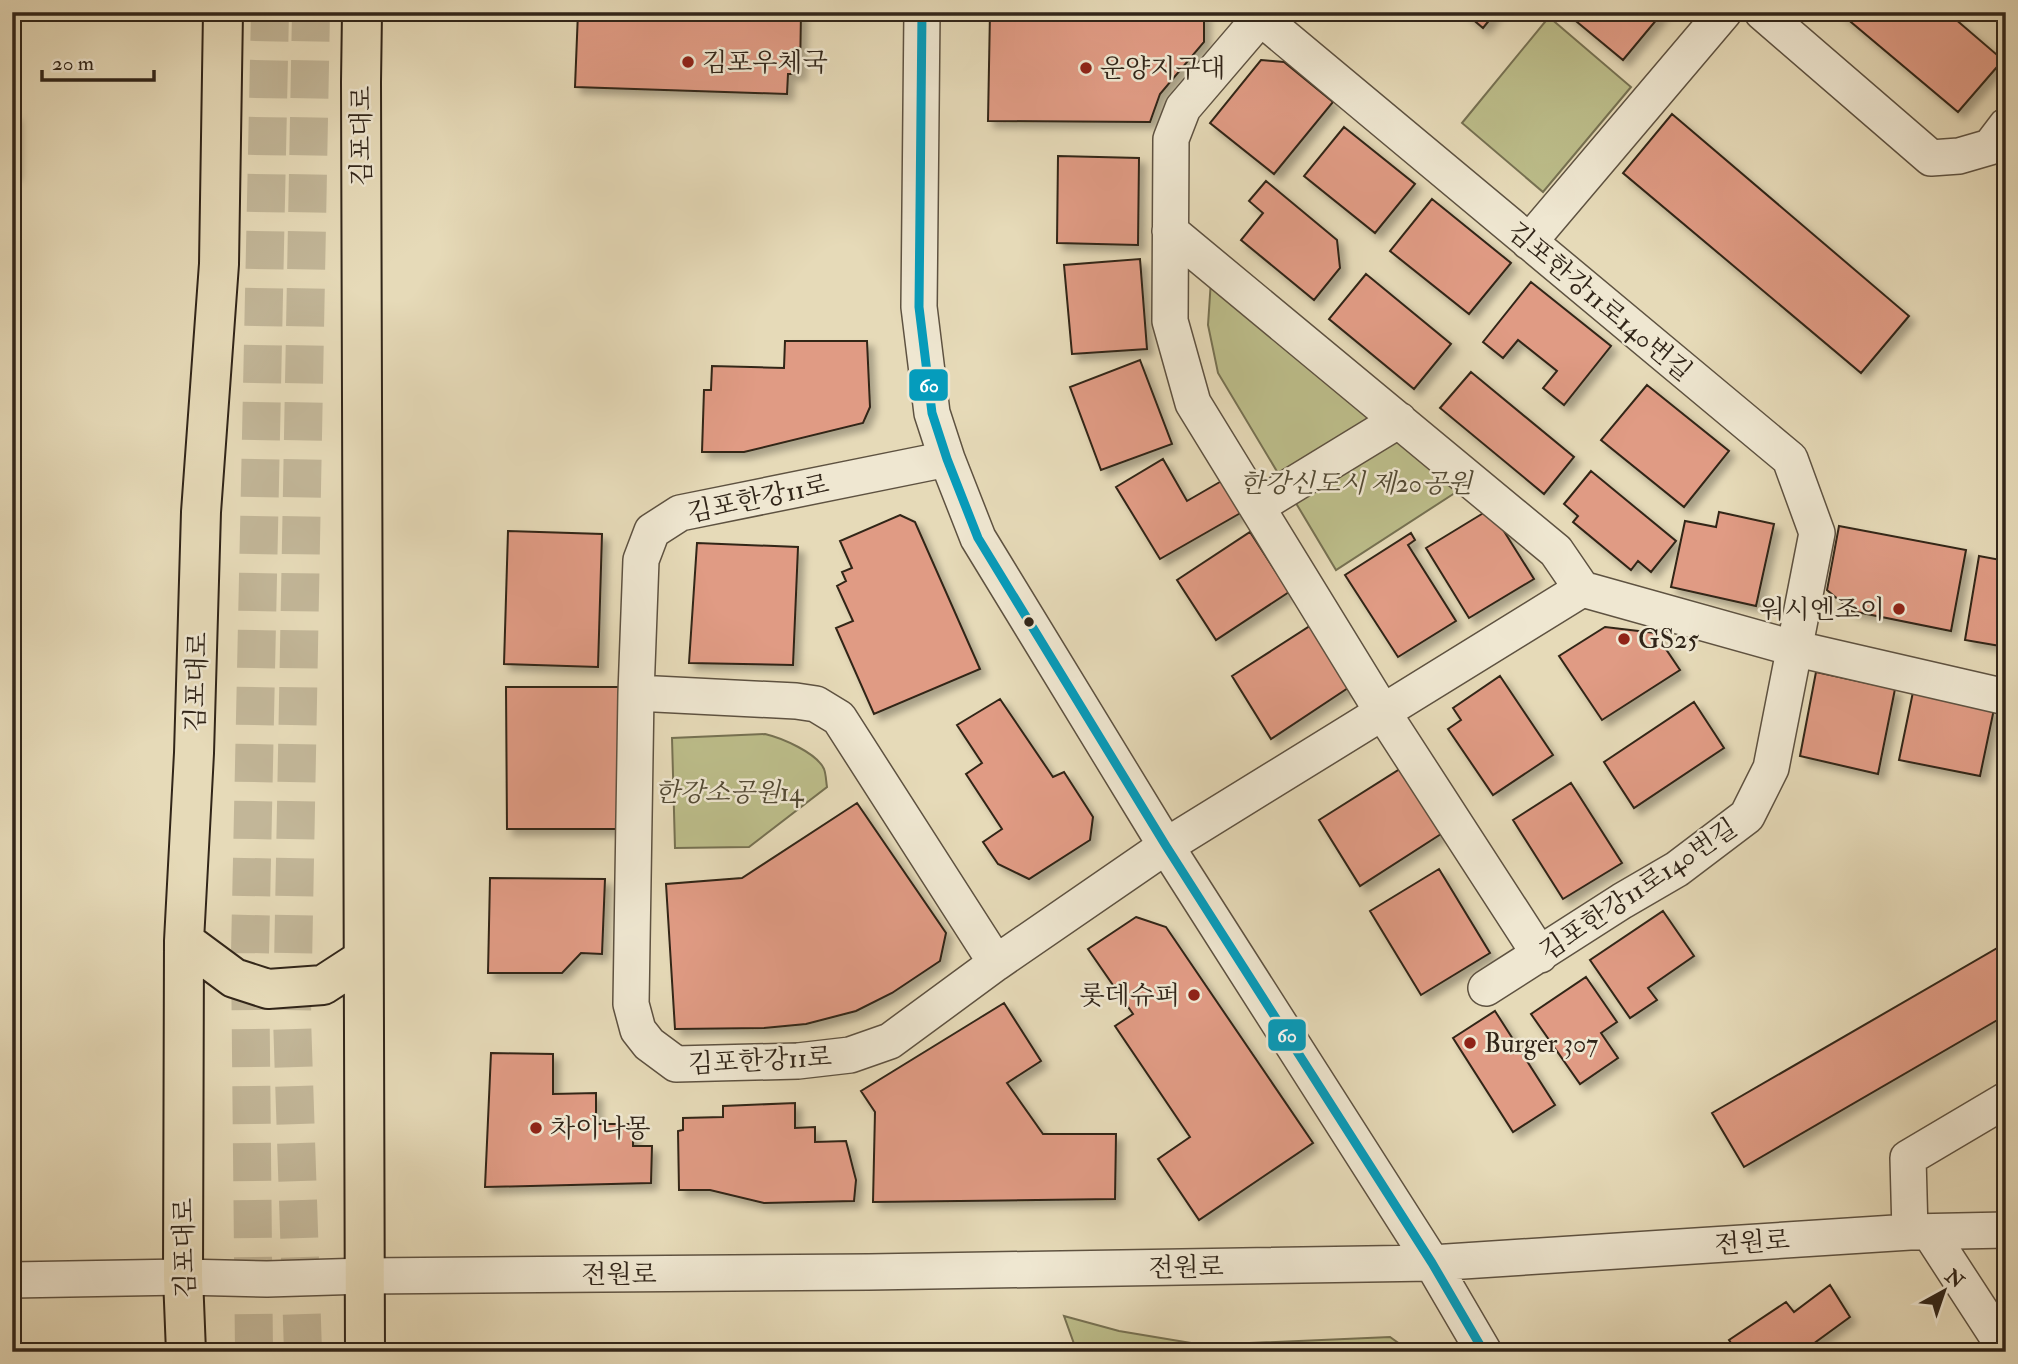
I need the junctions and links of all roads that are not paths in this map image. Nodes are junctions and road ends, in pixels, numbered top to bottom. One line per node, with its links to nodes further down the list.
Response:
1 (223, 12): 19 (main road, 김포대로)
2 (362, 12): 21 (main road, 김포대로)
3 (922, 12): 11 (street)
4 (1724, 12): 9 (street)
5 (1762, 12): 7 (street)
6 (1257, 15): 8 (street, 김포한강11로140번길); 9 (street, 김포한강11로140번길)
7 (2006, 125)
8 (1170, 231): 10 (street); 12 (street, 김포한강11로140번길)
9 (1529, 242): 14 (street, 김포한강11로140번길)
10 (1399, 419): 12 (street); 13 (street)
11 (947, 459): 15 (street, 김포한강11로); 18 (street)
12 (1258, 506): 17 (street, 김포한강11로140번길)
13 (1582, 589): 14 (street); 17 (street)
14 (1794, 648): 16 (street); 20 (street, 김포한강11로140번길)
15 (636, 693): 22 (street); 22 (street, 김포한강11로)
16 (2006, 697)
17 (1382, 711): 18 (street); 20 (street, 김포한강11로140번길)
18 (1166, 846): 22 (street, 김포한강11로); 27 (street)
19 (184, 941): 21 (main road); 29 (main road, 김포대로)
20 (1540, 955): 23 (street, 김포한강11로140번길)
21 (363, 959): 28 (main road, 김포대로)
22 (996, 963)
23 (1486, 988)
24 (2006, 1100): 26 (street)
25 (2006, 1230): 26 (street, 전원로)
26 (1920, 1232): 27 (street, 전원로); 31 (street)
27 (1432, 1263): 28 (street, 전원로); 34 (street); 35 (street)
28 (365, 1276): 29 (street, 전원로); 33 (main road, 김포대로)
29 (183, 1278): 30 (street, 전원로); 32 (main road, 김포대로)
30 (12, 1280)
31 (2006, 1350)
32 (186, 1352)
33 (366, 1352)
34 (1484, 1352)
35 (1494, 1352)

